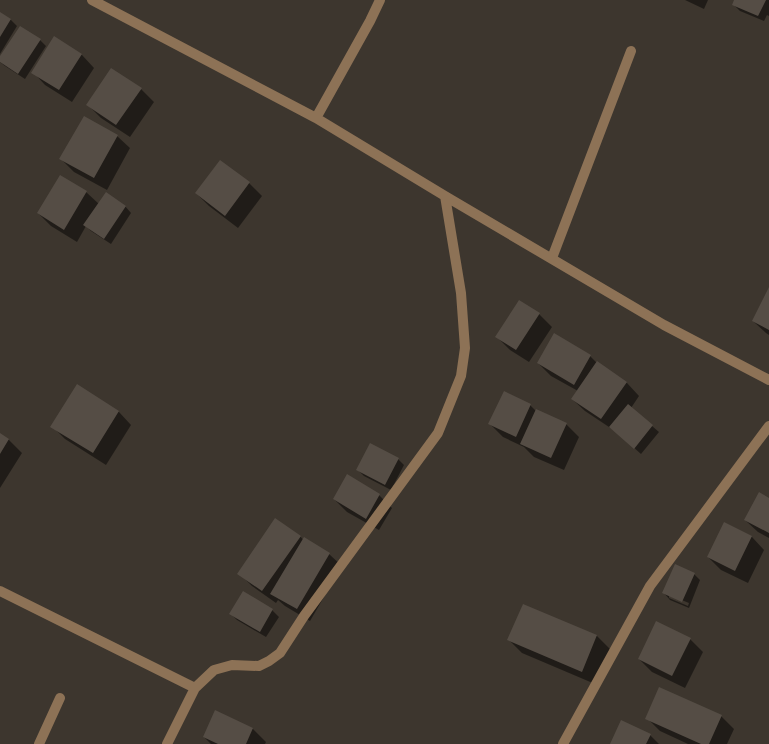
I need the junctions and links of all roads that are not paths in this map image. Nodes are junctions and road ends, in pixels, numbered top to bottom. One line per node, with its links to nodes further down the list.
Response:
1 (92, 0): 4 (street)
2 (380, 0): 4 (street)
3 (631, 51): 6 (street)
4 (316, 118): 5 (street)
5 (445, 196): 6 (street); 10 (street)
6 (552, 258): 7 (street)
7 (769, 380)
8 (769, 426): 14 (street)
9 (0, 591): 10 (street)
10 (195, 688): 13 (street)
11 (60, 698): 12 (street)
12 (39, 744)
13 (167, 744)
14 (563, 744)

